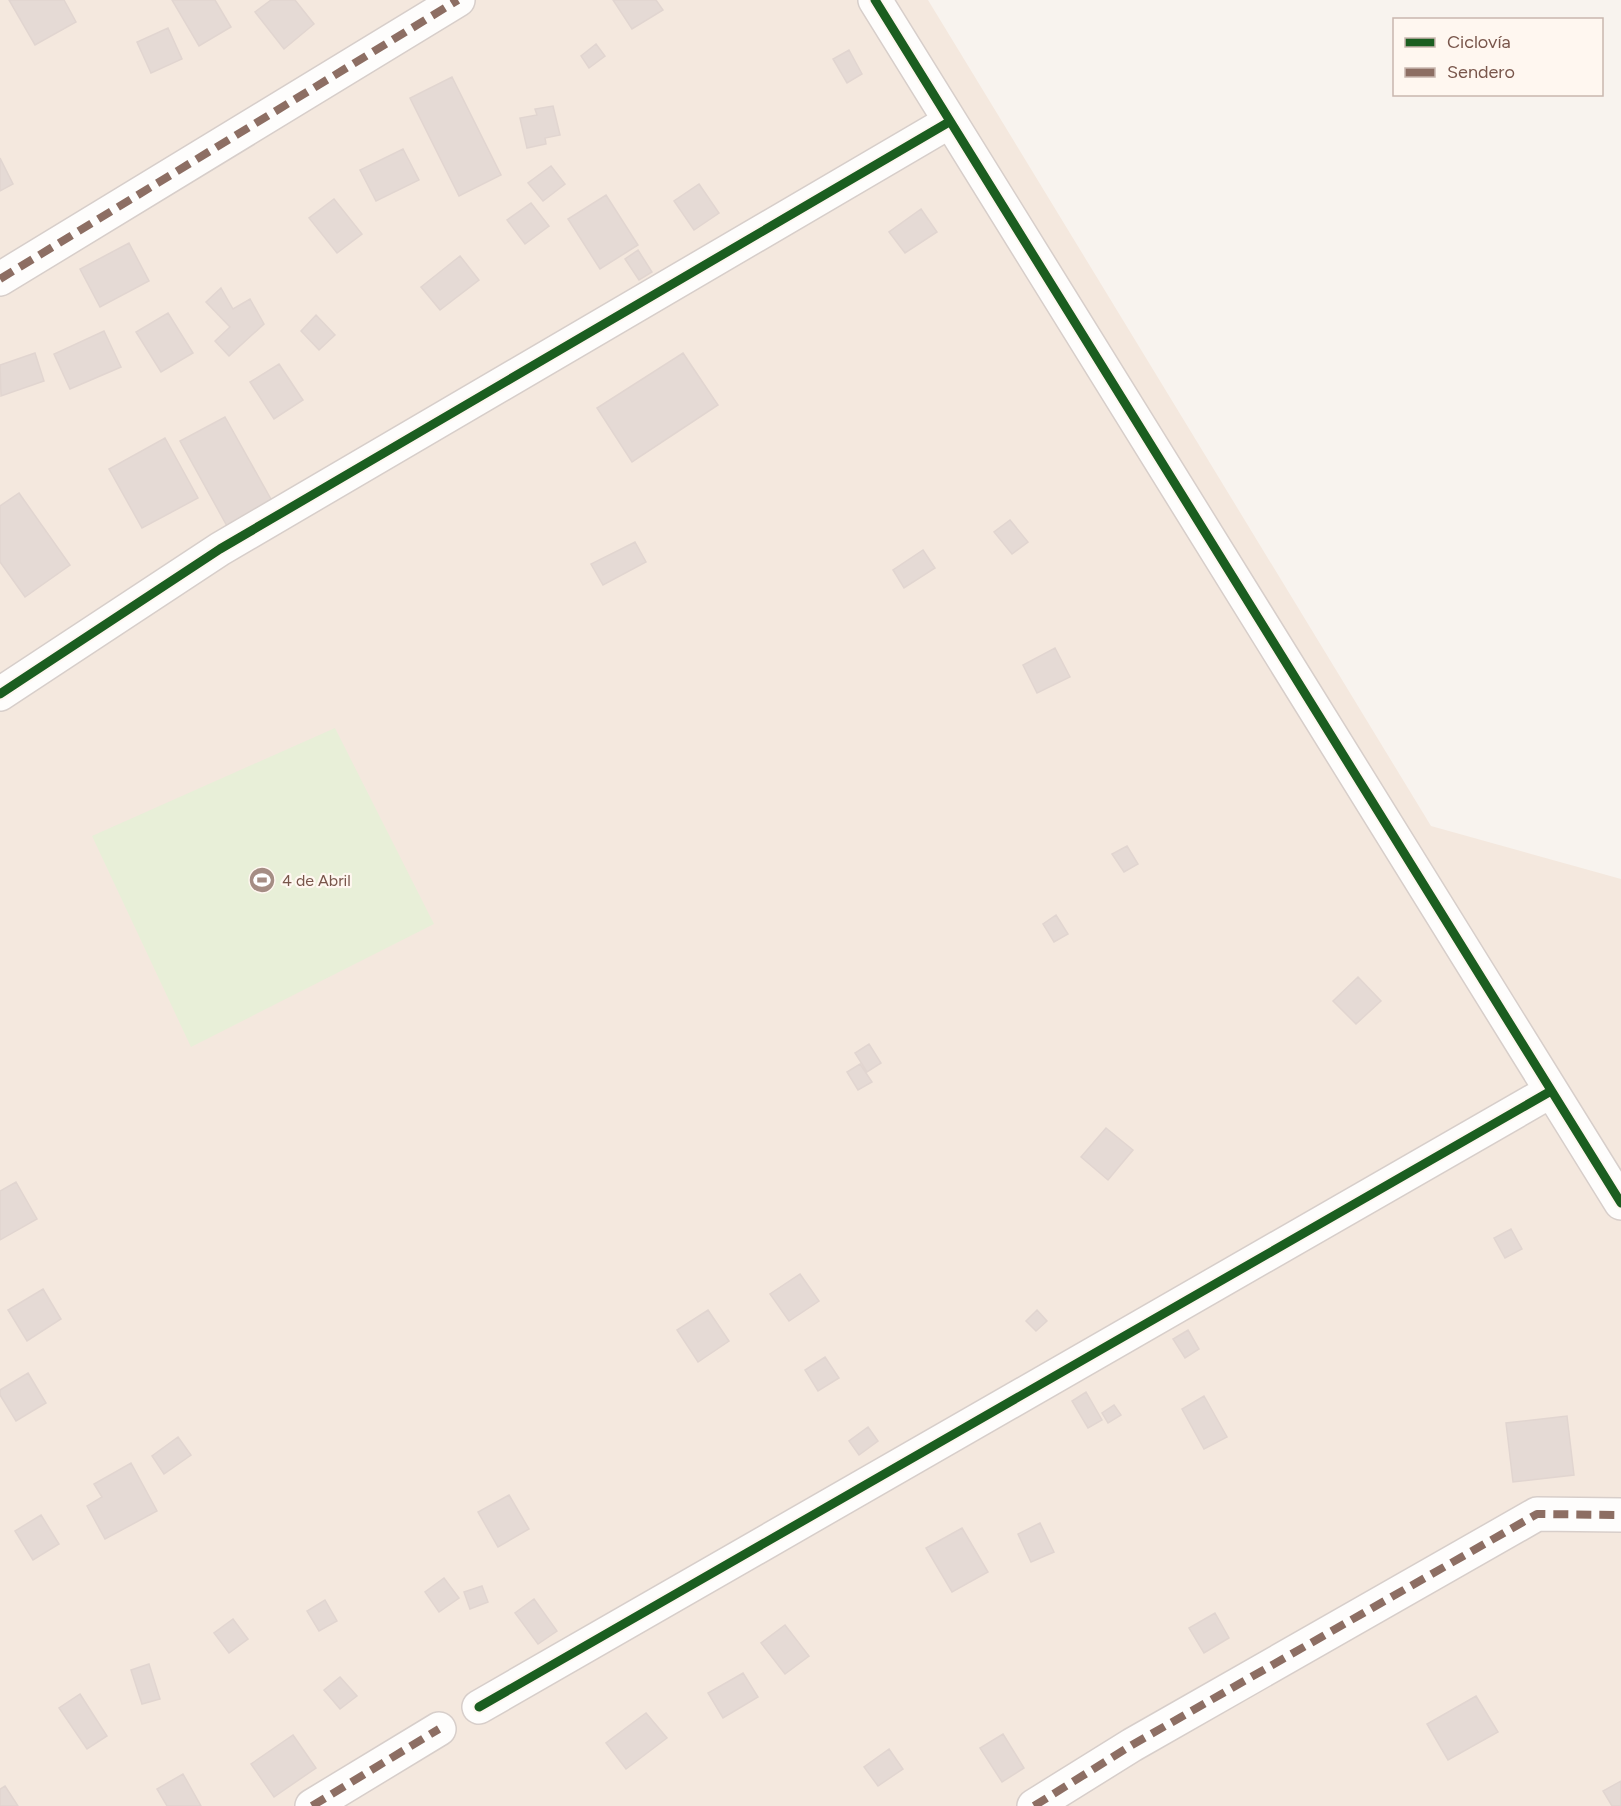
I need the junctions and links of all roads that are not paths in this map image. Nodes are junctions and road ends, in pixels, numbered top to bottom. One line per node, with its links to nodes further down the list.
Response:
1 (458, 0): 4 (street)
2 (874, 0): 3 (street)
3 (949, 122): 5 (street); 6 (street)
4 (0, 279)
5 (0, 694)
6 (1551, 1091): 7 (street); 9 (street)
7 (1621, 1203)
8 (1621, 1515): 12 (street)
9 (479, 1707)
10 (439, 1729): 11 (street)
11 (312, 1806)
12 (1034, 1806)

